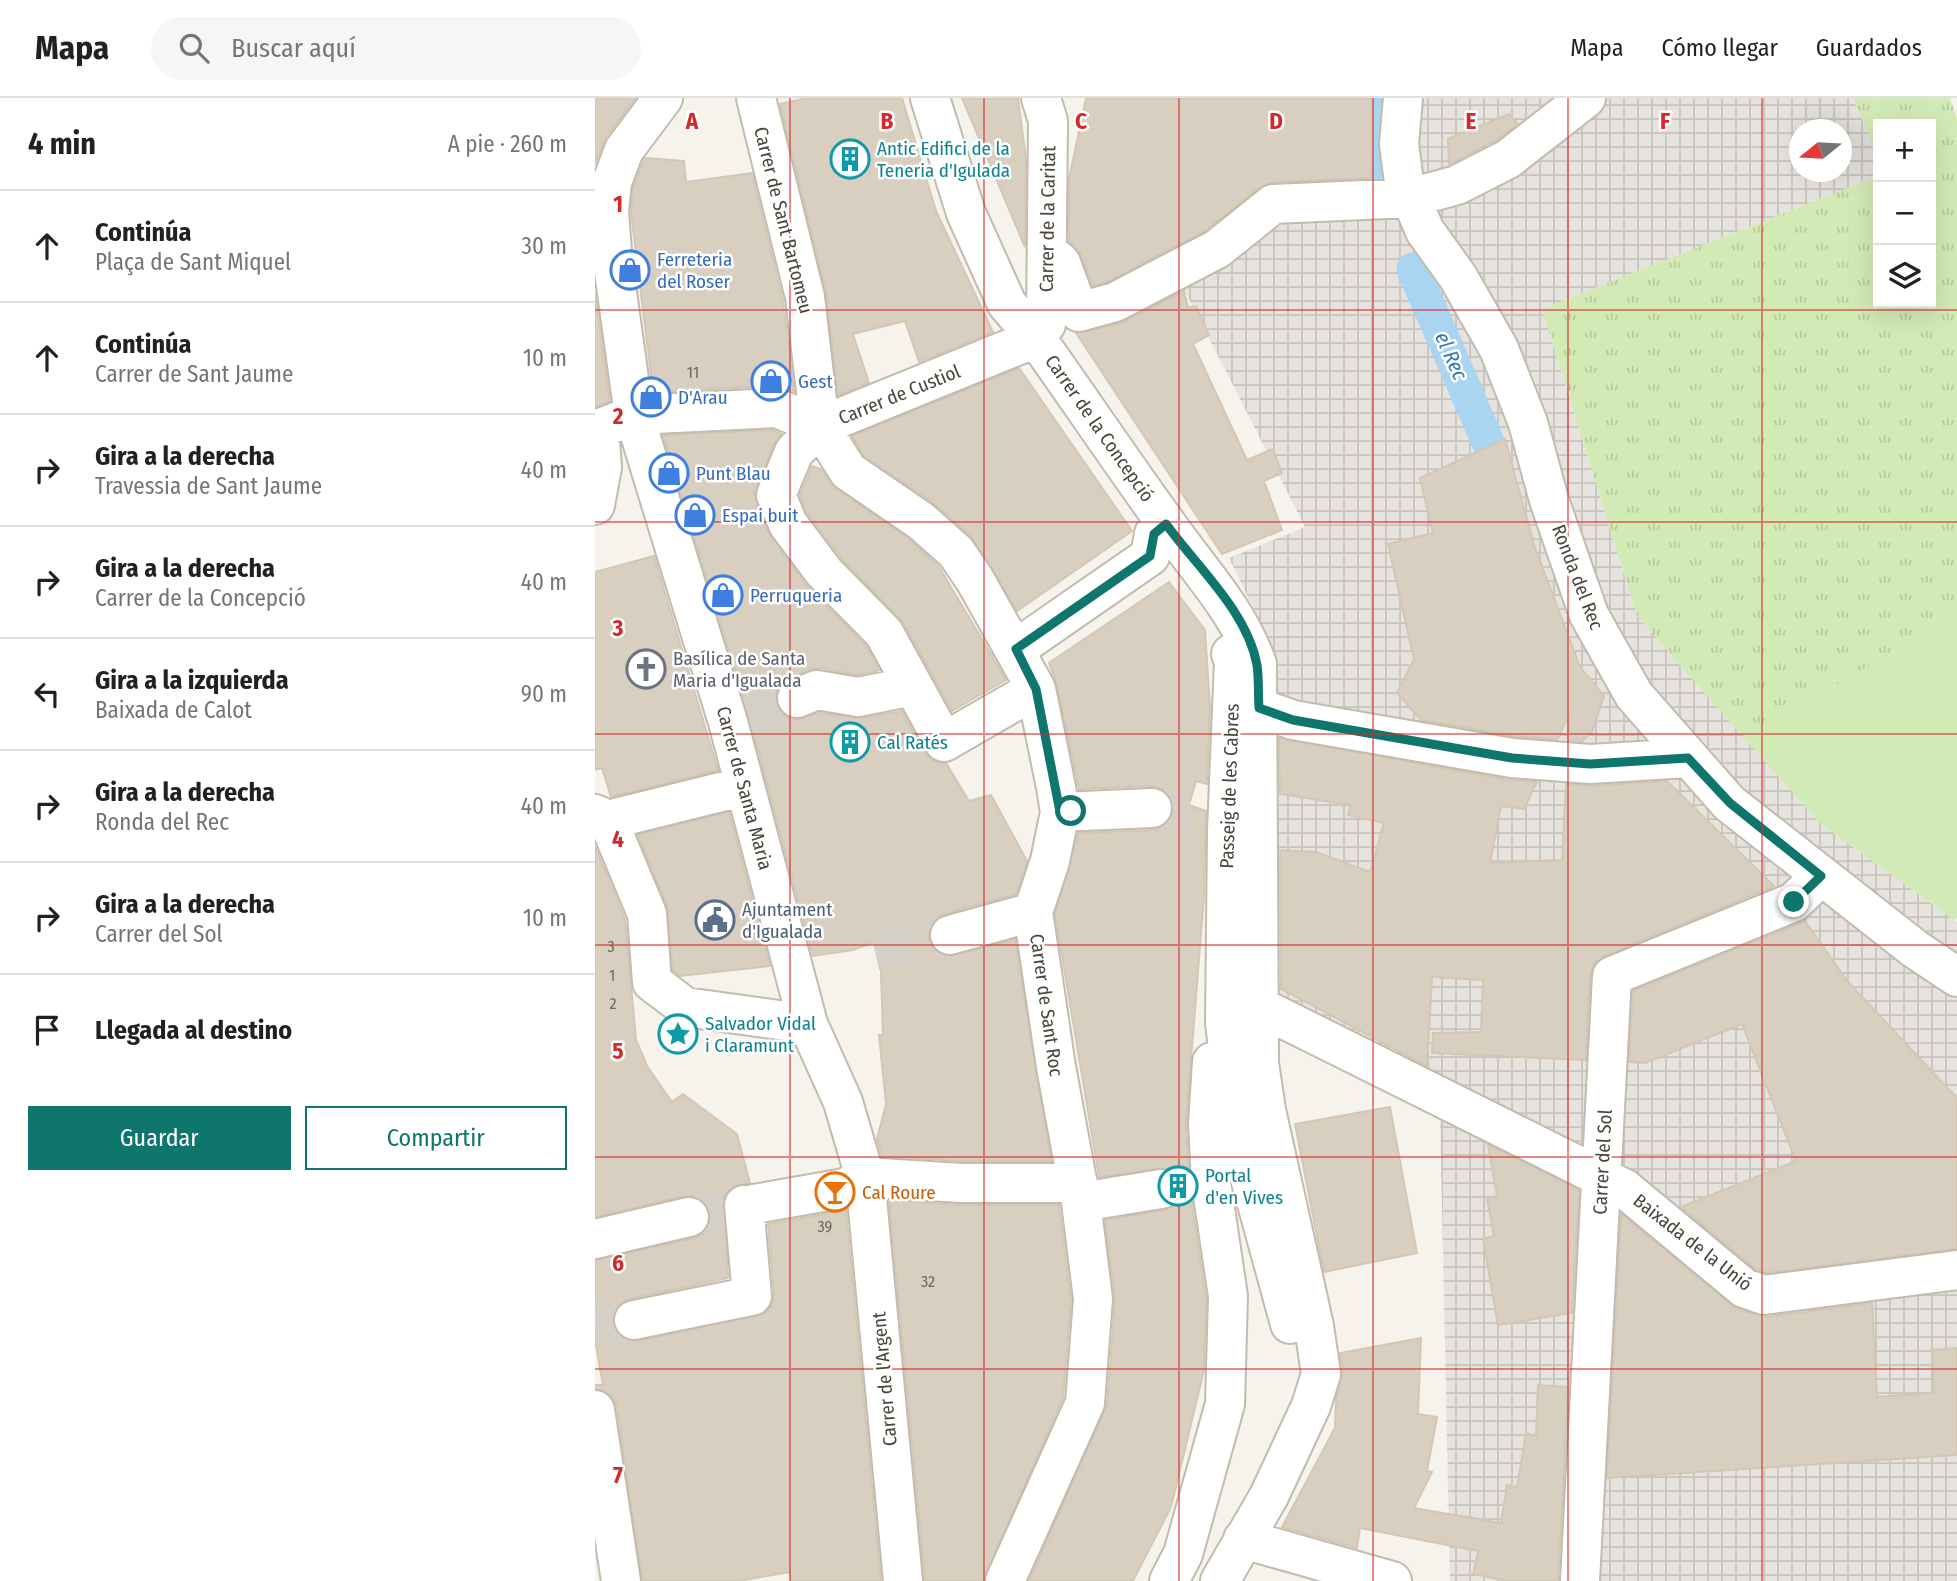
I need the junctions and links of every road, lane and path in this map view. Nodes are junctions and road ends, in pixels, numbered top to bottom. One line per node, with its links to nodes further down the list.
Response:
1 (663, 98): 10 (street, Carrer de Santa Maria)
2 (930, 98): 9 (street, Carrer de la Concepció)
3 (1403, 98): 7 (street, Ronda del Rec)
4 (1586, 98): 7 (street)
5 (1053, 106): 8 (street, Carrer de la Caritat)
6 (757, 107): 11 (street, Carrer de Sant Bartomeu)
7 (1410, 198): 8 (street); 21 (street, Ronda del Rec)
8 (1047, 251): 9 (street, Carrer de la Caritat)
9 (1036, 338): 11 (street, Carrer de Custiol); 14 (street, Carrer de la Concepció)
10 (634, 415): 11 (street, Carrer de Custiol); 12 (street, Carrer de Custiol); 22 (street, Carrer de Santa Maria)
11 (820, 425): 16 (street); 17 (street)
12 (597, 430): 13 (street)
13 (595, 505)
14 (1166, 524): 15 (street, Carrer de la Concepció); 16 (street)
15 (1191, 558): 20 (street, Carrer de la Concepció); 31 (street, Passeig de les Cabres)
16 (1016, 649): 18 (street)
17 (913, 686): 18 (street); 19 (street)
18 (1036, 689): 24 (street)
19 (797, 698)
20 (1259, 708): 21 (street); 30 (street, Carrer de la Concepció)
21 (1688, 758): 26 (street, Ronda del Rec)
22 (745, 786): 25 (street); 32 (street, Carrer de Santa Maria)
23 (1152, 808): 24 (street)
24 (1065, 811): 27 (street)
25 (602, 817): 32 (street)
26 (1821, 876): 29 (street, Ronda del Rec); 34 (street, Carrer del Sol)
27 (1033, 912): 28 (street, Carrer de Sant Roc); 36 (street, Carrer de Sant Roc)
28 (950, 935)
29 (1957, 977)
30 (1260, 1007): 34 (street, Baixada de la Unió); 42 (street, Carrer de la Concepció)
31 (1225, 1023): 35 (street, Passeig de les Cabres); 42 (street, Passeig de les Cabres)
32 (808, 1024): 33 (street, Carrer de l'Argent)
33 (865, 1177): 36 (street); 40 (street); 45 (street, Carrer de l'Argent)
34 (1601, 1177): 39 (street, Baixada de la Unió); 50 (street, Carrer del Sol)
35 (1189, 1185): 36 (street); 47 (street, Passeig de les Cabres)
36 (1079, 1192): 46 (street, Carrer de Sant Roc)
37 (689, 1217): 38 (street)
38 (595, 1239)
39 (1957, 1270)
40 (634, 1320)
41 (595, 1410): 44 (street)
42 (1293, 1444): 43 (street, Carrer de la Concepció)
43 (1243, 1538): 48 (street, Carrer de la Concepció); 49 (street)
44 (621, 1581)
45 (903, 1581)
46 (1005, 1581)
47 (1169, 1581)
48 (1220, 1581)
49 (1392, 1581)
50 (1580, 1581)

